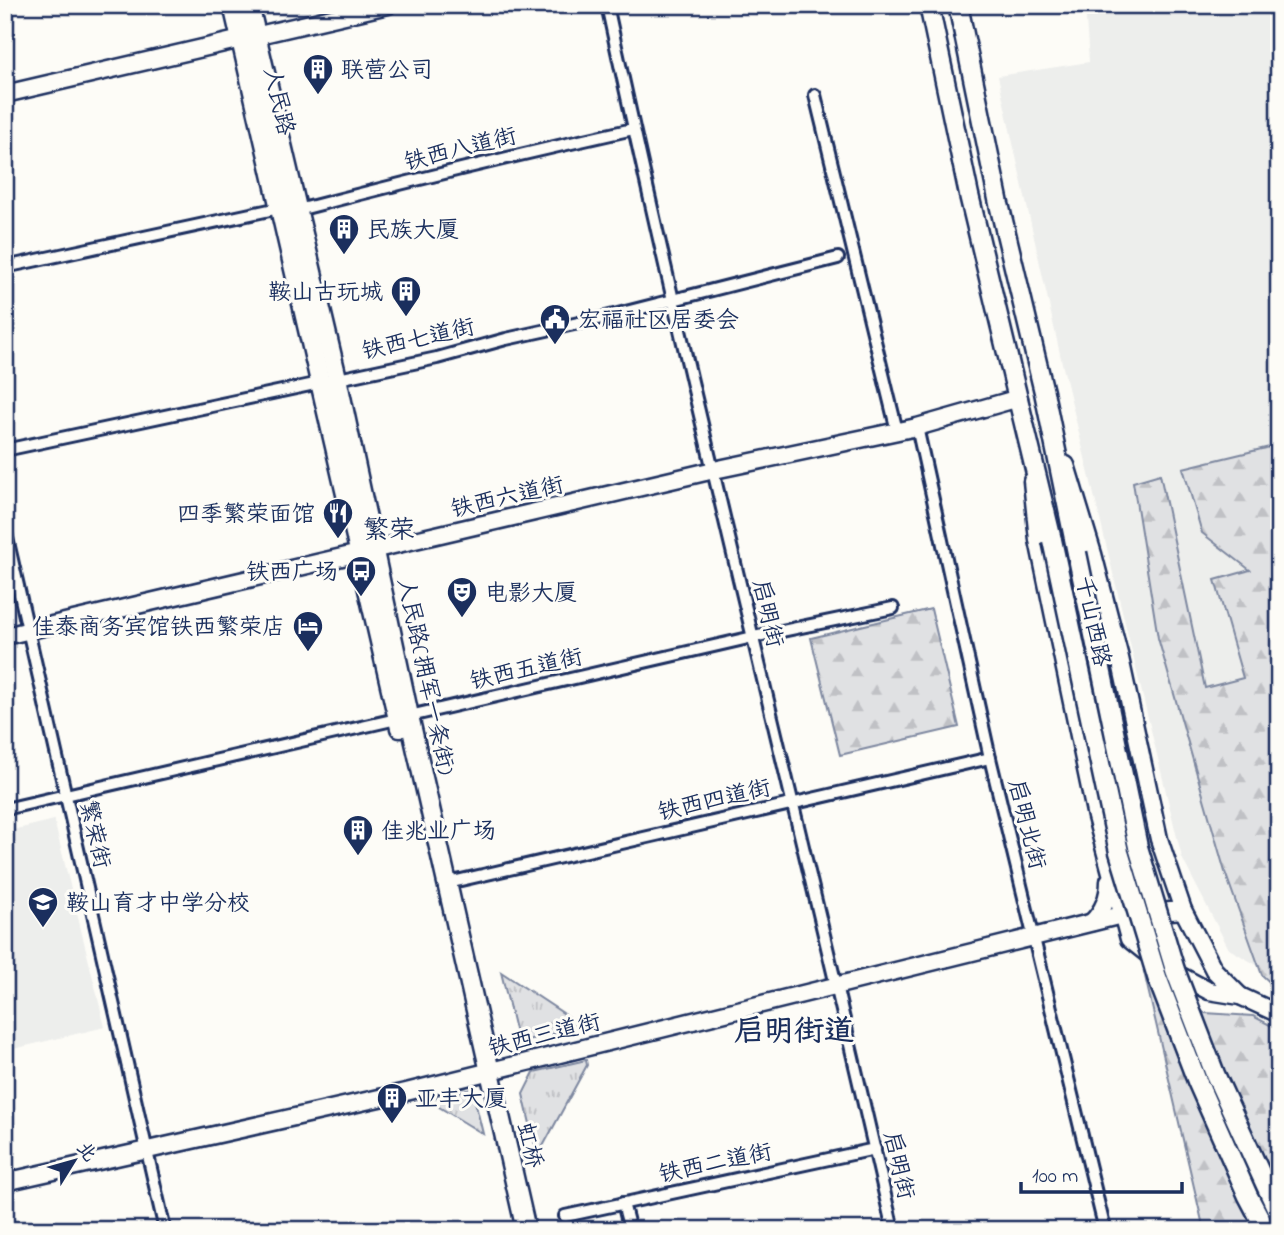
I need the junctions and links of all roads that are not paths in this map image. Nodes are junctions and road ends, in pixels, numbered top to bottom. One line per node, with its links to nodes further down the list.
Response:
1 (233, 5): 7 (main road, 人民路)
2 (249, 5): 7 (main road, 人民路(拥军一条街))
3 (388, 5): 7 (main road)
4 (607, 5): 10 (street, 启明街)
5 (929, 5): 18 (main road, 千山西路)
6 (958, 5): 17 (main road, 千山西路)
7 (249, 38): 8 (main road); 11 (main road, 人民路); 12 (main road, 人民路(拥军一条街))
8 (5, 94)
9 (815, 95): 21 (street)
10 (633, 129): 12 (street, 铁西八道街); 15 (street, 启明街)
11 (279, 208): 14 (street); 16 (main road, 人民路)
12 (298, 210): 16 (main road, 人民路(拥军一条街))
13 (838, 258): 15 (street, 铁西七道街)
14 (5, 267)
15 (673, 300): 16 (street, 铁西七道街); 23 (street, 启明街)
16 (329, 380): 22 (street, 铁西七道街); 25 (main road, 人民路(拥军一条街))
17 (1044, 392): 37 (main road); 50 (main road, 千山西路, bridge)
18 (1019, 398): 19 (main road, 铁西六道街); 20 (main road, 千山西路)
19 (917, 427): 21 (main road, 铁西六道街); 31 (street, 启明北街)
20 (1026, 427): 35 (main road); 57 (main road, 千山西路, bridge)
21 (897, 431): 23 (main road, 铁西六道街)
22 (5, 450)
23 (714, 470): 25 (main road, 铁西六道街); 29 (street, 启明街)
24 (5, 529): 27 (street, 繁荣街)
25 (367, 553): 27 (main road, 铁西六道街); 30 (main road, 人民路(拥军一条街))
26 (893, 608): 29 (street, 铁西五道街)
27 (28, 631): 28 (main road, 铁西六道街); 32 (street, 繁荣街)
28 (5, 636)
29 (753, 637): 30 (street, 铁西五道街); 33 (street, 启明街)
30 (403, 718): 32 (street, 铁西五道街); 36 (main road, 人民路(拥军一条街)); 45 (main road)
31 (990, 758): 33 (street, 铁西四道街); 40 (street, 启明北街)
32 (65, 794): 34 (street, 铁西五道街); 47 (street, 繁荣街)
33 (794, 802): 36 (street, 铁西四道街); 42 (street, 启明街)
34 (5, 809)
35 (1108, 861): 38 (main road); 39 (main road)
36 (448, 883): 45 (main road, 人民路(拥军一条街))
37 (1183, 910): 38 (main road, 铁西三道街); 43 (main road)
38 (1122, 915): 39 (main road, 铁西三道街); 41 (main road)
39 (1092, 922): 40 (main road, 铁西三道街); 41 (main road)
40 (1035, 938): 42 (main road, 铁西三道街); 56 (street, 启明北街)
41 (1129, 939): 43 (main road)
42 (835, 986): 45 (main road, 铁西三道街); 46 (street, 启明街)
43 (1240, 996): 44 (main road)
44 (1279, 1014)
45 (485, 1072): 47 (main road, 铁西三道街); 53 (main road, 虹桥)
46 (875, 1149): 49 (street, 铁西二道街); 55 (street, 启明街)
47 (147, 1150): 48 (main road, 铁西三道街); 52 (street, 繁荣街)
48 (5, 1182)
49 (624, 1203): 51 (street, 铁西二道街); 54 (street)
50 (1279, 1213)
51 (565, 1216)
52 (165, 1230)
53 (526, 1230)
54 (630, 1230)
55 (893, 1230)
56 (1105, 1230)
57 (1266, 1230)

